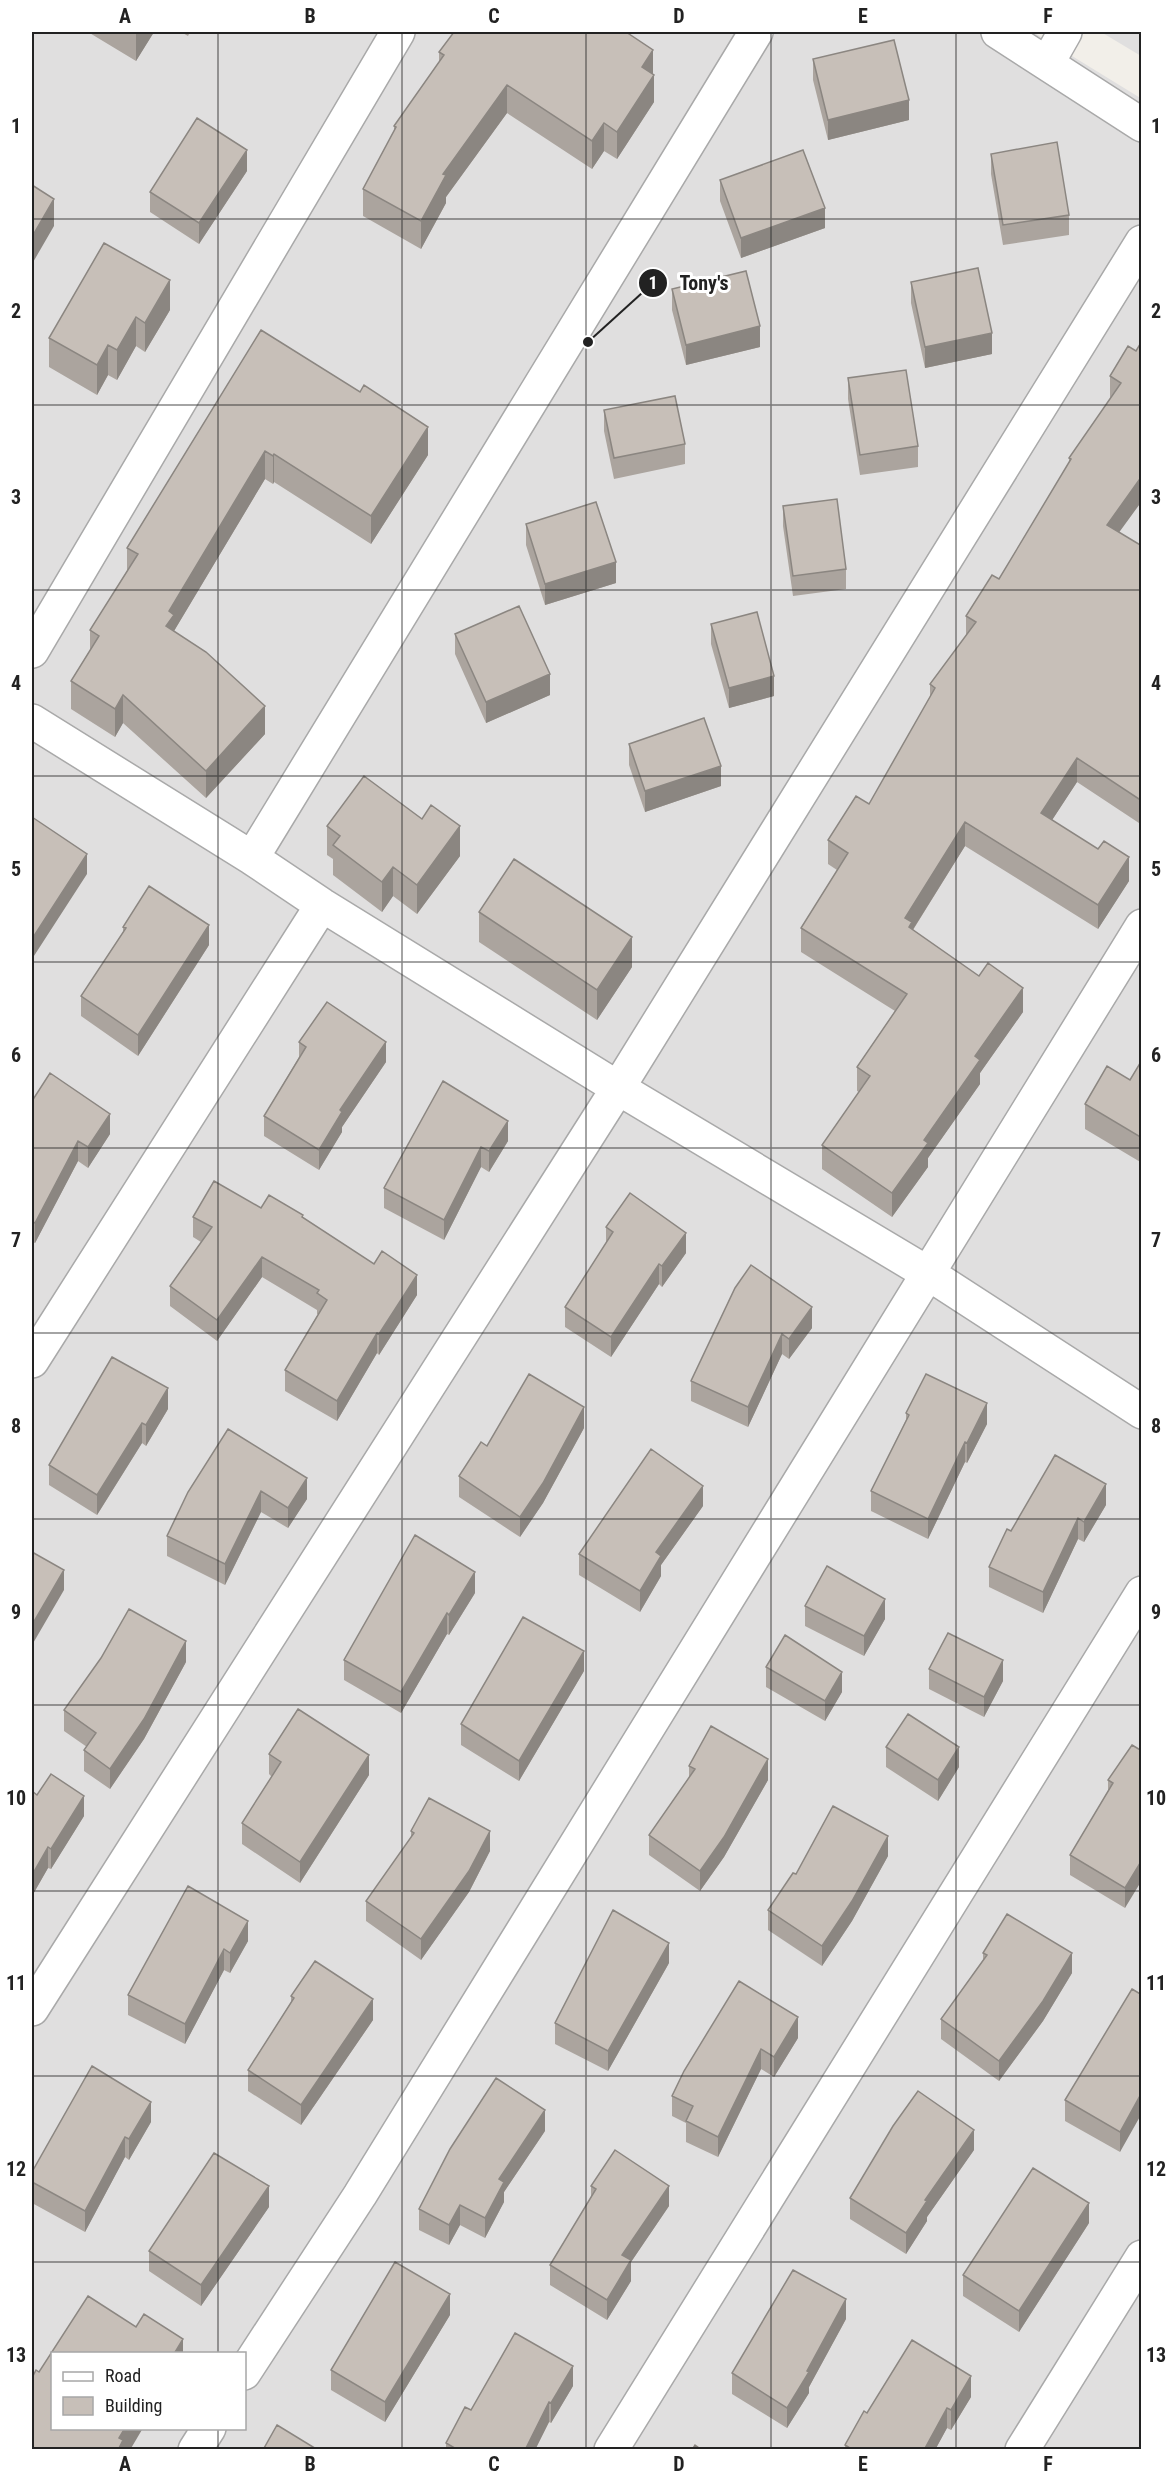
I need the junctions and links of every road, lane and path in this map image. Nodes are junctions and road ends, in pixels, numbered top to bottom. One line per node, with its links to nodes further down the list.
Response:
1 (398, 32): 8 (street)
2 (756, 32): 10 (street)
3 (998, 32): 5 (street)
4 (1065, 32): 5 (street)
5 (1048, 62): 6 (street)
6 (1142, 125)
7 (1142, 242): 13 (street)
8 (32, 651)
9 (32, 722): 10 (street)
10 (252, 858): 11 (street)
11 (322, 905): 13 (street); 15 (street)
12 (1142, 926): 14 (street)
13 (618, 1088): 14 (street); 18 (street)
14 (929, 1274): 16 (street); 20 (street)
15 (32, 1361)
16 (1142, 1412)
17 (1142, 1593): 23 (street)
18 (32, 2009)
19 (1142, 2257): 24 (street)
20 (246, 2370)
21 (207, 2430): 22 (street)
22 (195, 2450)
23 (611, 2450)
24 (1022, 2450)

